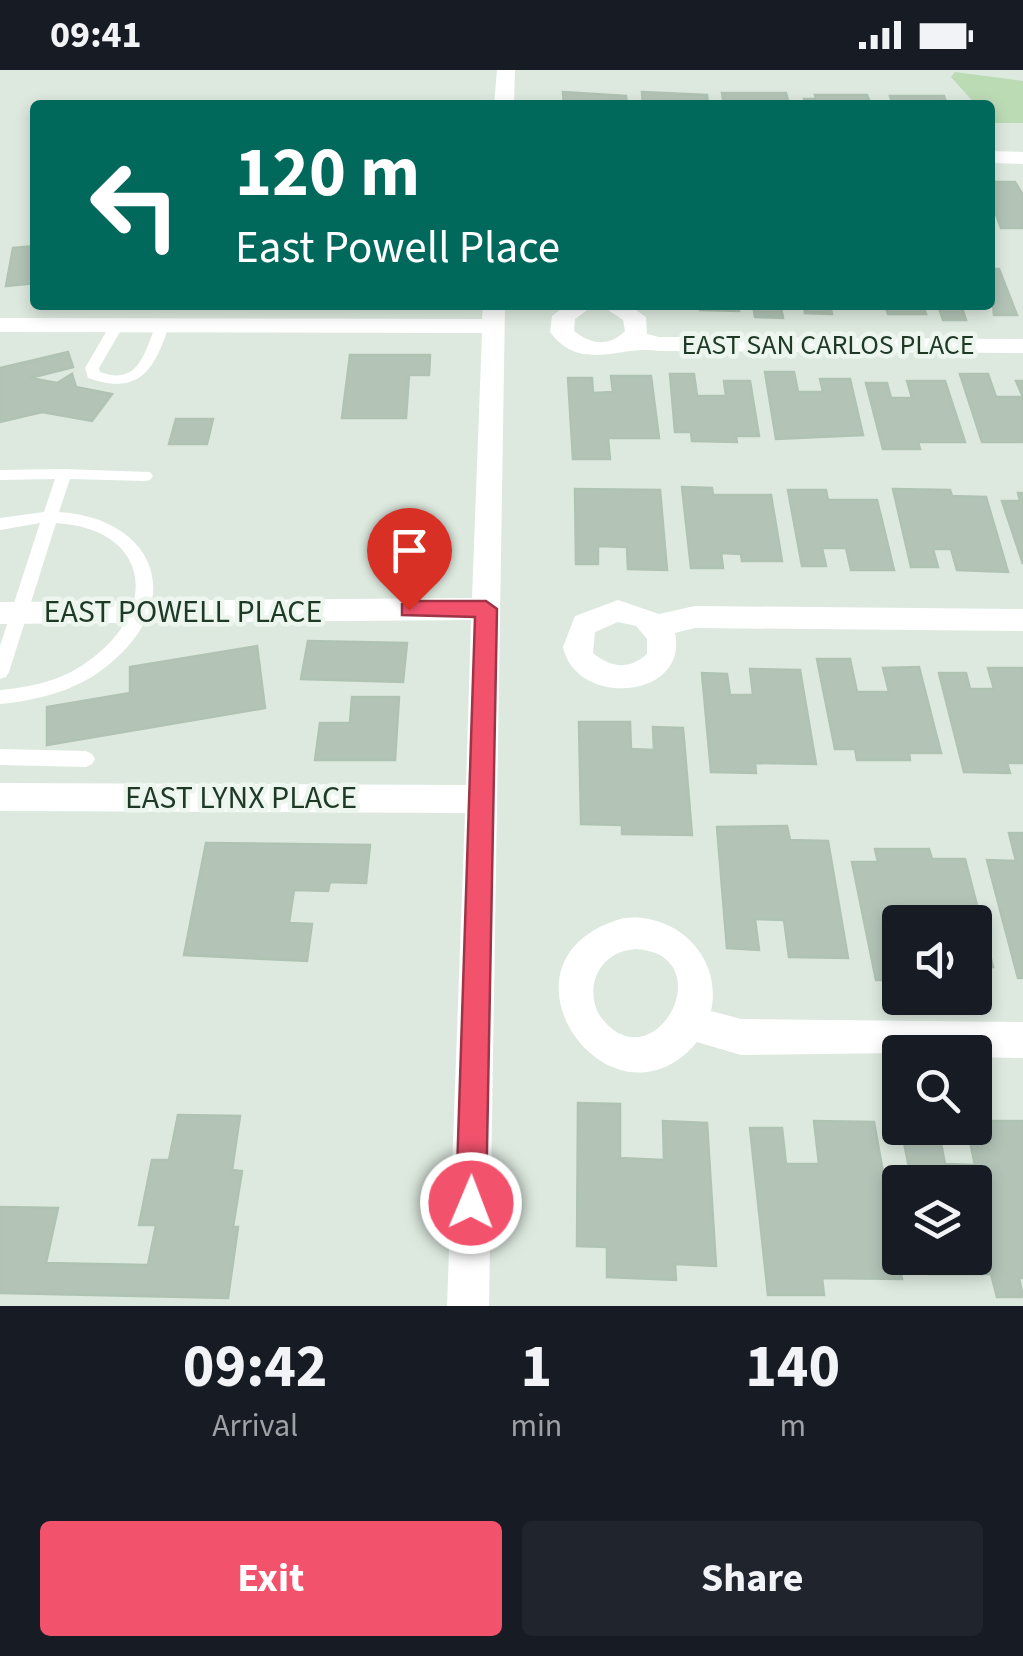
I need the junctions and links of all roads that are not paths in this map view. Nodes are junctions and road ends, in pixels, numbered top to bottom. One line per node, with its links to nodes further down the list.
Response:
1 (506, 70): 2 (street)
2 (504, 100)
3 (995, 158): 4 (street)
4 (1023, 158)
5 (574, 310): 11 (street, EAST SAN CARLOS PLACE)
6 (621, 310): 11 (street, EAST SAN CARLOS PLACE)
7 (493, 315): 10 (street); 18 (street)
8 (0, 325): 9 (street)
9 (117, 325): 10 (street); 10 (lane)
10 (162, 325)
11 (633, 339): 12 (street, EAST SAN CARLOS PLACE)
12 (1023, 346)
13 (64, 474): 14 (lane); 15 (lane); 16 (lane)
14 (0, 475)
15 (145, 476)
16 (50, 516): 17 (lane); 19 (lane); 20 (lane)
17 (0, 524)
18 (486, 609): 19 (street, EAST POWELL PLACE); 28 (street)
19 (141, 612): 20 (street, EAST POWELL PLACE); 24 (lane)
20 (9, 613): 23 (lane)
21 (1023, 620): 22 (street)
22 (656, 626)
23 (0, 672)
24 (0, 698)
25 (0, 757): 26 (lane)
26 (86, 759)
27 (0, 796): 28 (street, EAST LYNX PLACE)
28 (481, 799): 31 (street)
29 (692, 1023): 30 (street)
30 (1023, 1040)
31 (468, 1306)

